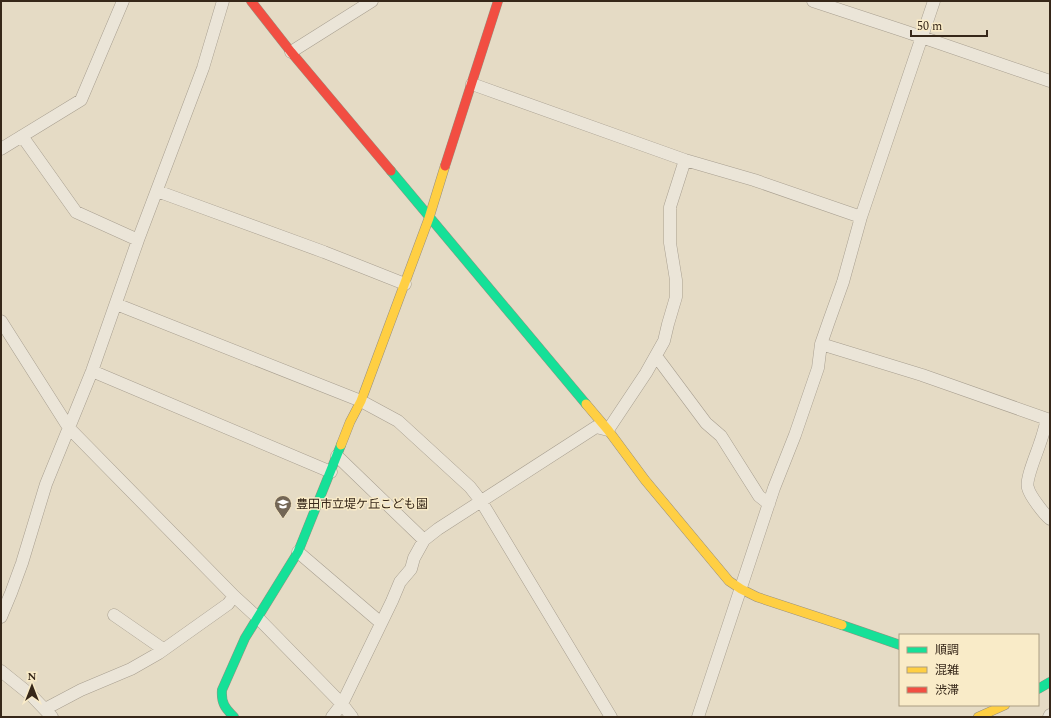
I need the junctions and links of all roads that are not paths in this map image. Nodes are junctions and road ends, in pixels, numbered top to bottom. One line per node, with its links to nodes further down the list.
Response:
1 (124, 1): 12 (street)
2 (223, 1): 15 (street)
3 (251, 1): 9 (street)
4 (372, 1): 9 (street)
5 (498, 1): 11 (street)
6 (813, 1): 8 (street)
7 (934, 1): 8 (street)
8 (921, 37): 10 (street); 17 (street)
9 (291, 52): 16 (street)
10 (1050, 81)
11 (472, 84): 14 (street); 16 (street)
12 (22, 136): 13 (street); 18 (street)
13 (1, 149)
14 (685, 160): 17 (street); 23 (street)
15 (157, 191): 18 (street); 19 (street)
16 (429, 218): 19 (street); 28 (street)
17 (862, 218): 22 (street)
18 (138, 240): 20 (street)
19 (405, 284): 25 (street)
20 (116, 304): 24 (street); 25 (street)
21 (1, 321): 27 (street)
22 (821, 344): 26 (street); 32 (street)
23 (656, 356): 28 (street); 32 (street)
24 (92, 371): 27 (street); 30 (street)
25 (361, 401): 29 (street); 31 (street)
26 (1048, 419): 33 (street)
27 (69, 428): 37 (street); 39 (street)
28 (608, 430): 31 (street); 36 (street)
29 (337, 456): 30 (street); 34 (street)
30 (330, 472): 35 (street)
31 (481, 502): 34 (street); 53 (street)
32 (769, 504): 36 (street)
33 (1050, 518)
34 (424, 540): 41 (street)
35 (298, 552): 40 (street); 41 (street)
36 (741, 589): 42 (street); 54 (street)
37 (234, 596): 40 (street); 43 (street)
38 (114, 615): 43 (street)
39 (1, 617)
40 (258, 618): 47 (street); 50 (street)
41 (381, 623): 47 (street)
42 (899, 645)
43 (163, 650): 49 (street)
44 (1, 671): 49 (street)
45 (1050, 682): 46 (street)
46 (1039, 688)
47 (342, 704): 51 (street); 52 (street)
48 (1003, 706): 55 (street)
49 (48, 713)
50 (234, 717)
51 (332, 717)
52 (352, 717)
53 (611, 717)
54 (698, 717)
55 (978, 717)

